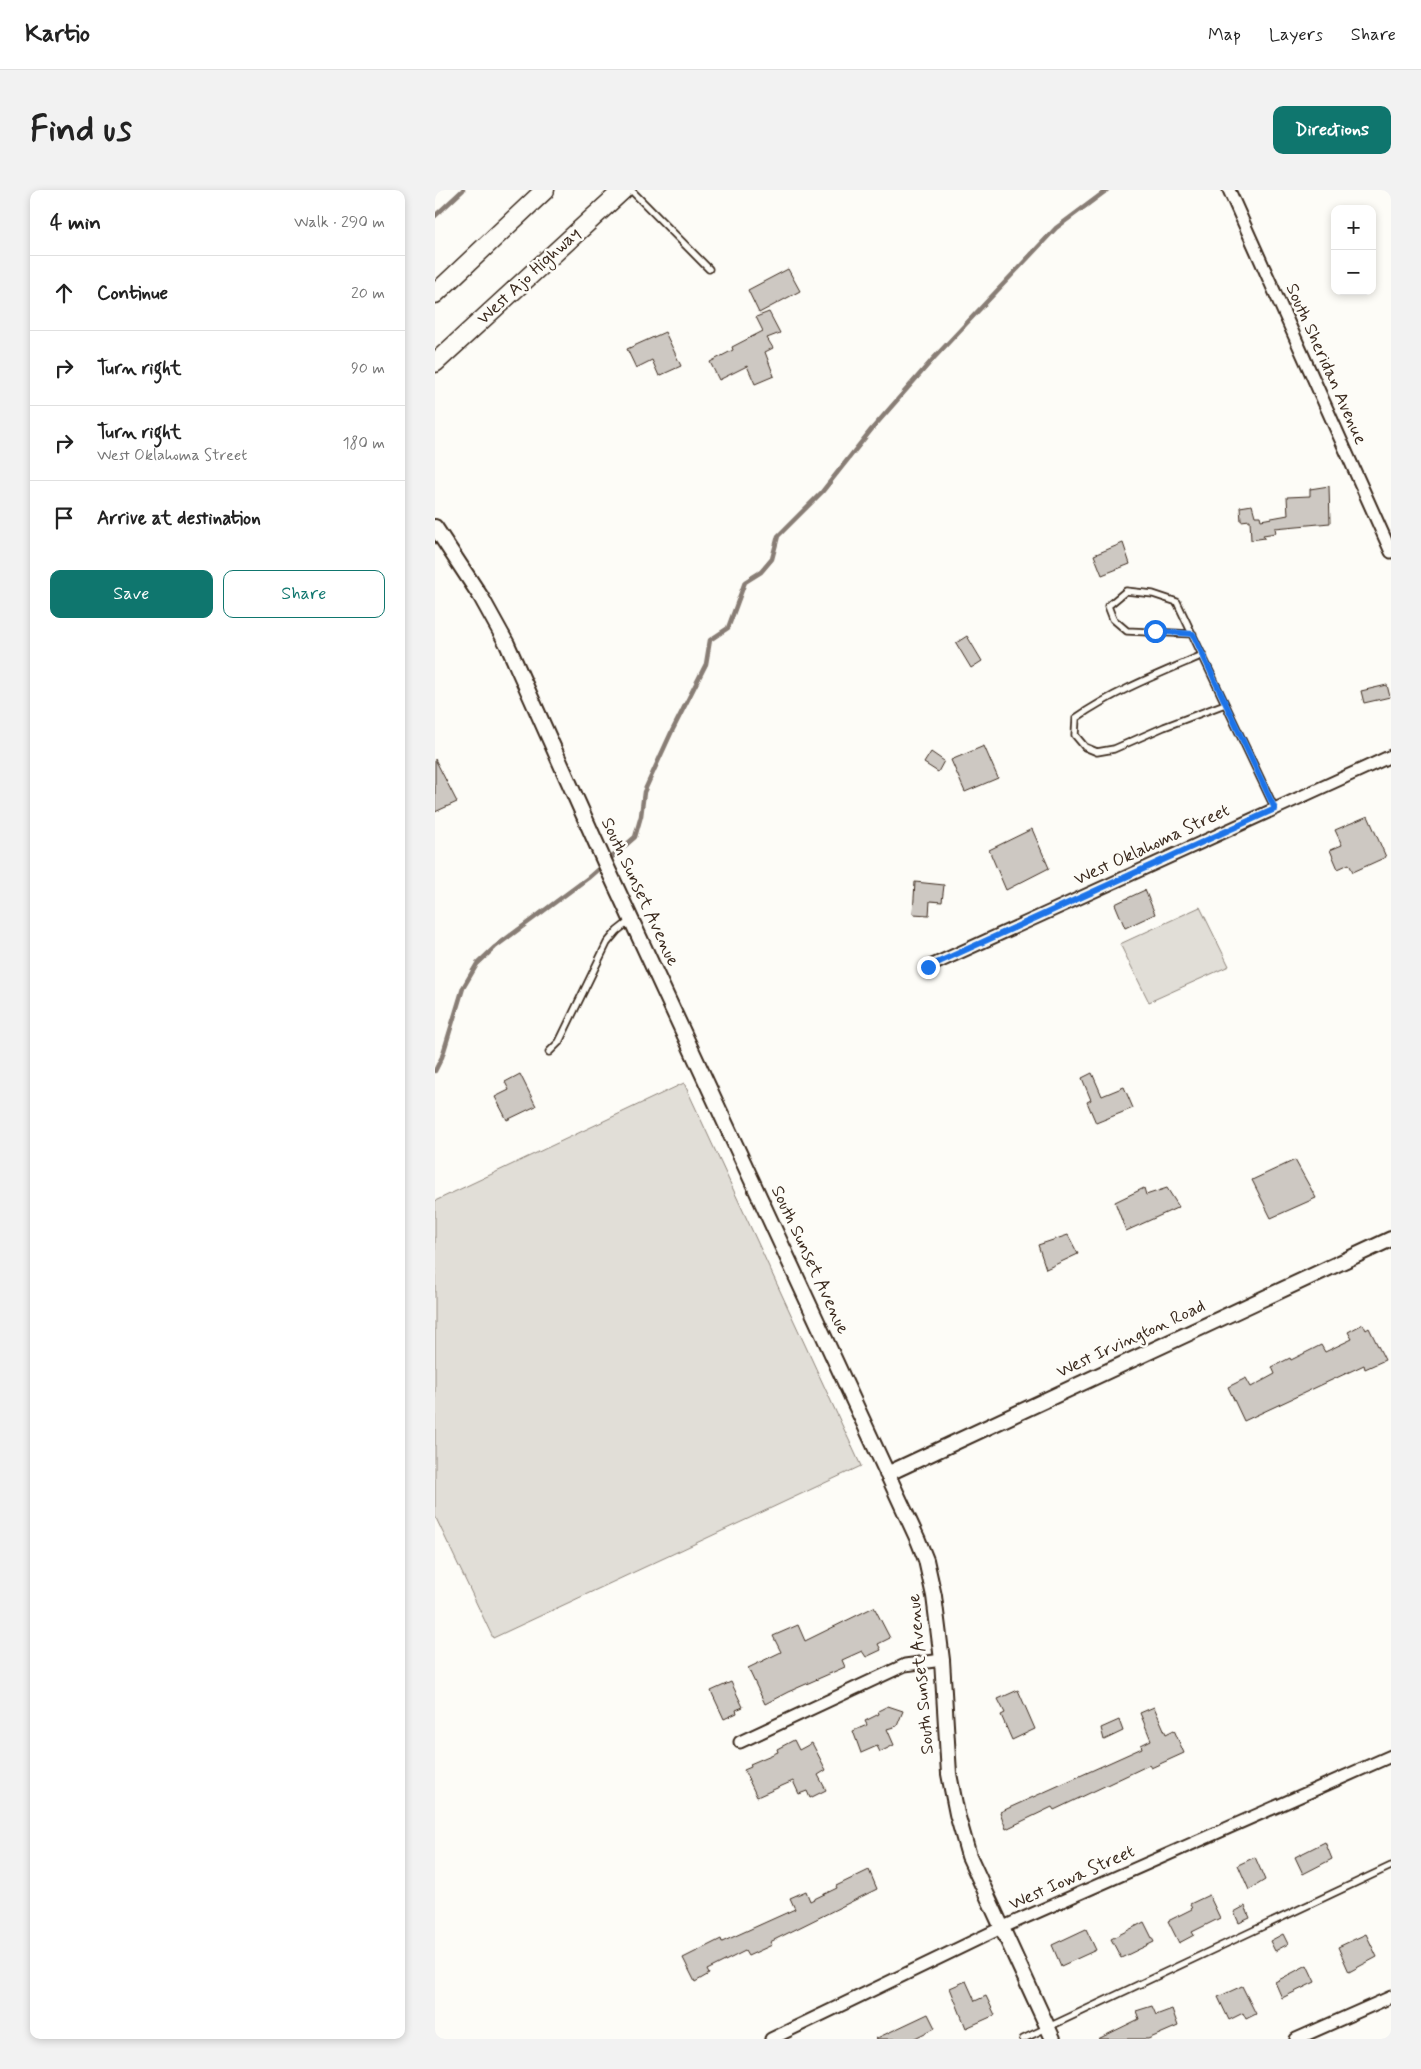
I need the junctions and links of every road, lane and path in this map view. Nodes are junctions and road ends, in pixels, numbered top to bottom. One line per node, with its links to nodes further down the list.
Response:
1 (545, 190): 6 (main road)
2 (623, 190): 7 (main road, West Ajo Highway)
3 (631, 190): 5 (lane)
4 (1229, 190): 9 (street, South Sheridan Avenue)
5 (709, 269)
6 (435, 294)
7 (435, 363)
8 (435, 527): 15 (street, South Sunset Avenue)
9 (1391, 552)
10 (1193, 634): 10 (lane); 11 (lane)
11 (1203, 655): 12 (lane); 12 (lane)
12 (1225, 704): 14 (lane)
13 (1391, 756): 14 (street, West Oklahoma Street)
14 (1275, 809): 16 (street, West Oklahoma Street)
15 (633, 919): 17 (lane); 19 (street, South Sunset Avenue)
16 (928, 967)
17 (549, 1052)
18 (1391, 1239): 19 (street, West Irvington Road)
19 (887, 1474): 20 (street, South Sunset Avenue)
20 (942, 1660): 21 (street); 24 (street, South Sunset Avenue)
21 (741, 1742)
22 (1390, 1757): 24 (street, West Iowa Street)
23 (1391, 1866): 26 (lane)
24 (1001, 1928): 26 (street, South Sunset Avenue); 27 (street, West Iowa Street)
25 (1391, 1996): 29 (street)
26 (1050, 2033): 28 (lane)
27 (771, 2039)
28 (1023, 2039)
29 (1296, 2039)

